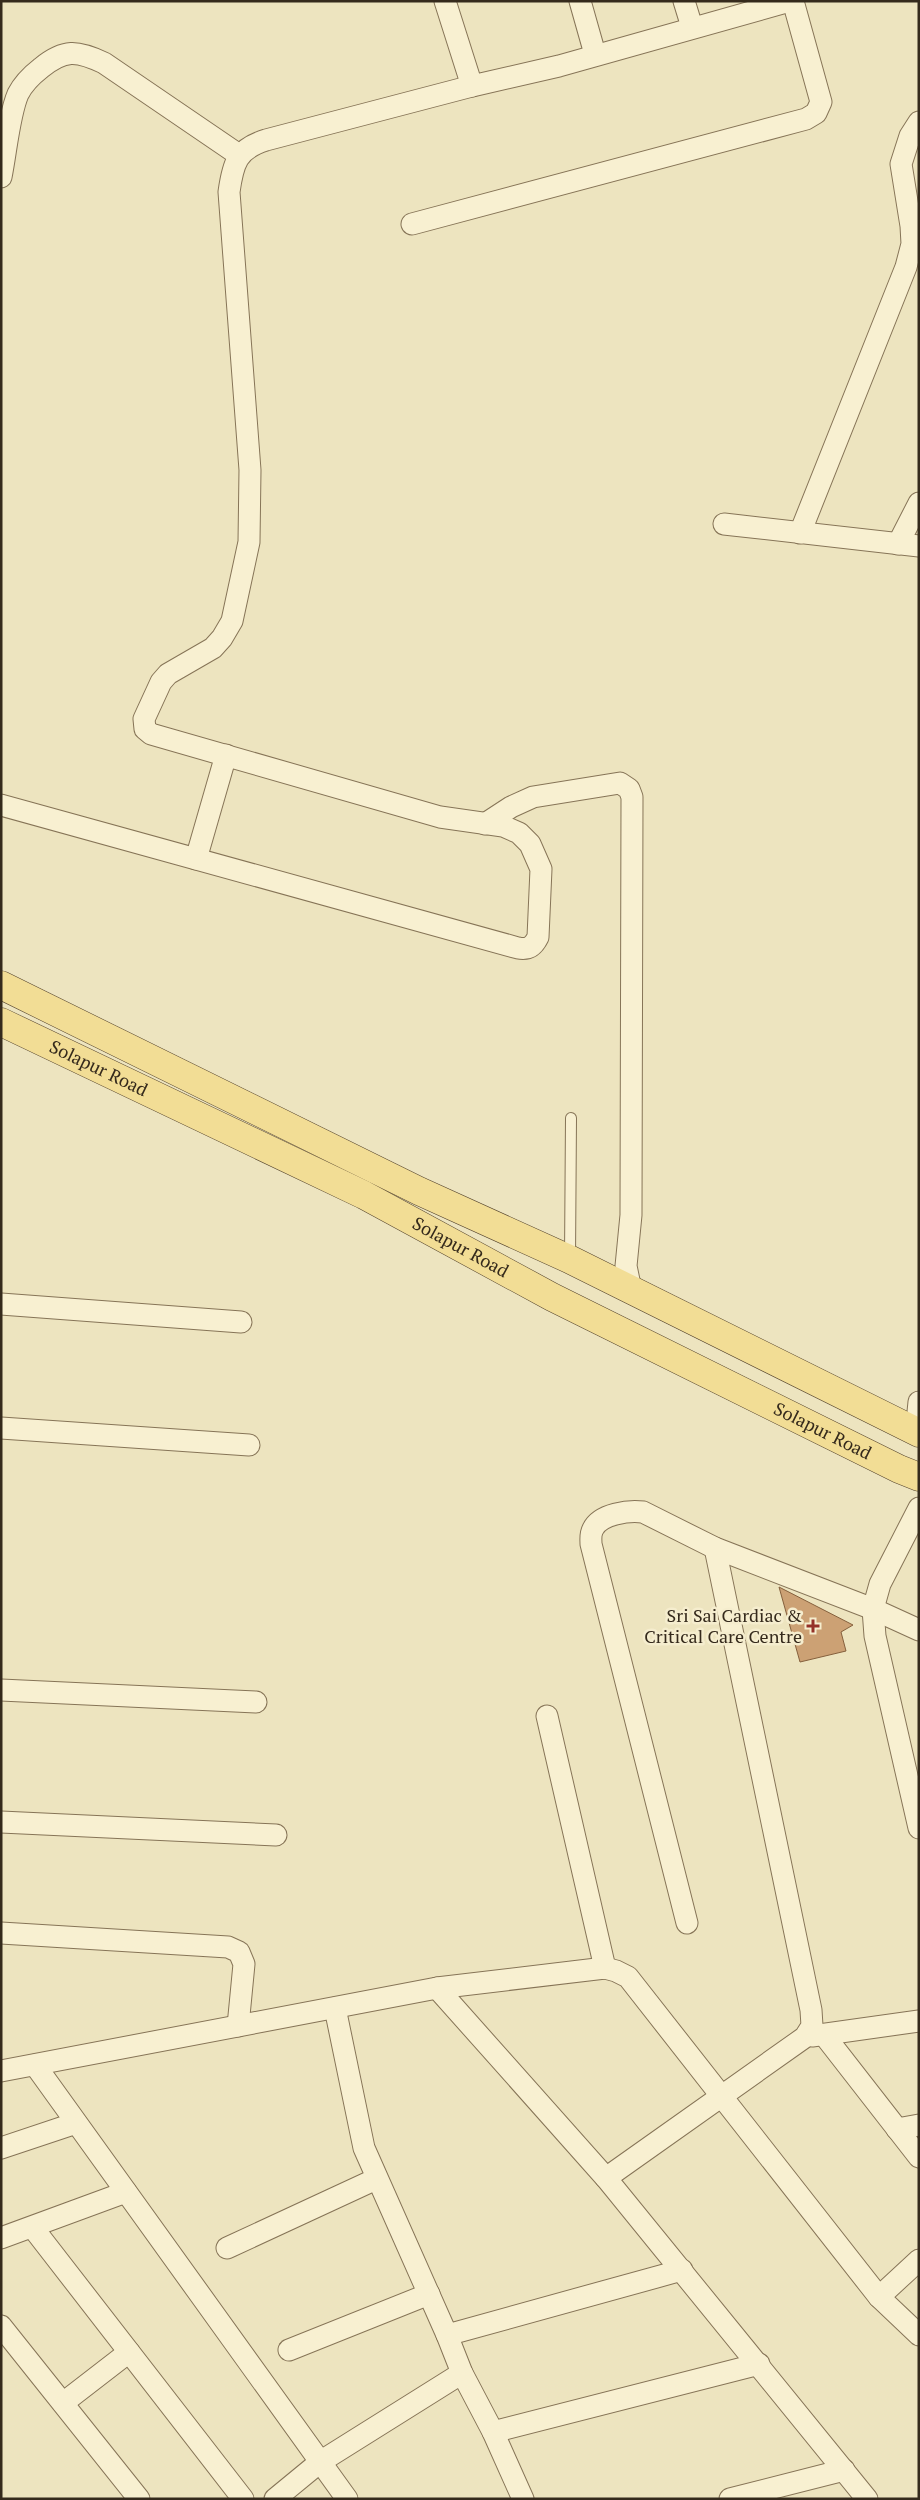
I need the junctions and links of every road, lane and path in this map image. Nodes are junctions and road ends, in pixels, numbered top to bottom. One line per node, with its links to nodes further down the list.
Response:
1 (446, 1): 7 (street)
2 (580, 1): 6 (street)
3 (684, 1): 5 (street)
4 (791, 1): 5 (street); 12 (street)
5 (692, 27): 6 (street)
6 (595, 54): 7 (street)
7 (472, 86): 10 (street)
8 (10, 90): 10 (street); 11 (street)
9 (919, 122): 15 (street)
10 (239, 155): 18 (street)
11 (1, 177)
12 (412, 224)
13 (919, 503): 16 (street)
14 (724, 524): 15 (street)
15 (800, 533): 16 (street)
16 (898, 544): 17 (street)
17 (919, 546)
18 (226, 756): 20 (street); 21 (street)
19 (1, 805): 21 (street)
20 (470, 822): 21 (street); 26 (street)
21 (196, 859)
22 (1, 985): 25 (main road, Solapur Road)
23 (1, 1022): 33 (main road, Solapur Road)
24 (571, 1118): 25 (lane)
25 (570, 1259): 26 (main road, Solapur Road)
26 (631, 1290): 31 (main road, Solapur Road)
27 (1, 1304): 28 (street)
28 (241, 1322)
29 (919, 1402): 31 (street)
30 (1, 1428): 32 (street)
31 (918, 1433)
32 (249, 1445)
33 (919, 1477)
34 (919, 1508): 36 (street)
35 (715, 1548): 36 (street); 44 (street); 51 (street)
36 (873, 1609): 37 (street); 42 (street)
37 (919, 1630)
38 (1, 1690): 39 (street)
39 (256, 1702)
40 (547, 1716): 46 (street)
41 (1, 1822): 43 (street)
42 (919, 1828)
43 (276, 1835)
44 (686, 1923)
45 (1, 1934): 50 (street)
46 (605, 1968): 47 (street); 54 (street)
47 (438, 1988): 48 (street); 60 (street)
48 (335, 2008): 50 (street); 61 (street)
49 (919, 2021): 51 (street)
50 (238, 2026): 52 (street)
51 (814, 2036): 54 (street); 57 (street)
52 (35, 2065): 53 (street); 55 (street)
53 (1, 2071)
54 (722, 2097): 60 (street); 69 (street)
55 (76, 2122): 58 (street); 62 (street)
56 (919, 2125): 57 (street)
57 (897, 2129): 59 (street)
58 (1, 2148)
59 (919, 2157)
60 (606, 2178): 67 (street)
61 (376, 2179): 65 (street); 68 (street)
62 (126, 2192): 63 (street); 79 (street)
63 (33, 2228): 64 (street); 74 (street)
64 (1, 2238)
65 (227, 2248)
66 (919, 2260): 69 (street)
67 (682, 2270): 71 (street); 75 (street)
68 (429, 2294): 71 (street); 73 (street)
69 (879, 2298): 72 (street)
70 (1, 2326): 77 (street)
71 (446, 2335): 76 (street)
72 (919, 2335)
73 (289, 2350)
74 (129, 2352): 77 (street); 82 (street)
75 (759, 2364): 78 (street); 80 (street)
76 (462, 2373): 78 (street); 79 (street)
77 (63, 2403): 81 (street)
78 (493, 2432): 85 (street)
79 (320, 2462): 83 (street); 84 (street)
80 (844, 2470): 86 (street); 87 (street)
81 (139, 2499)
82 (243, 2499)
83 (274, 2499)
84 (347, 2499)
85 (523, 2499)
86 (730, 2499)
87 (868, 2499)

